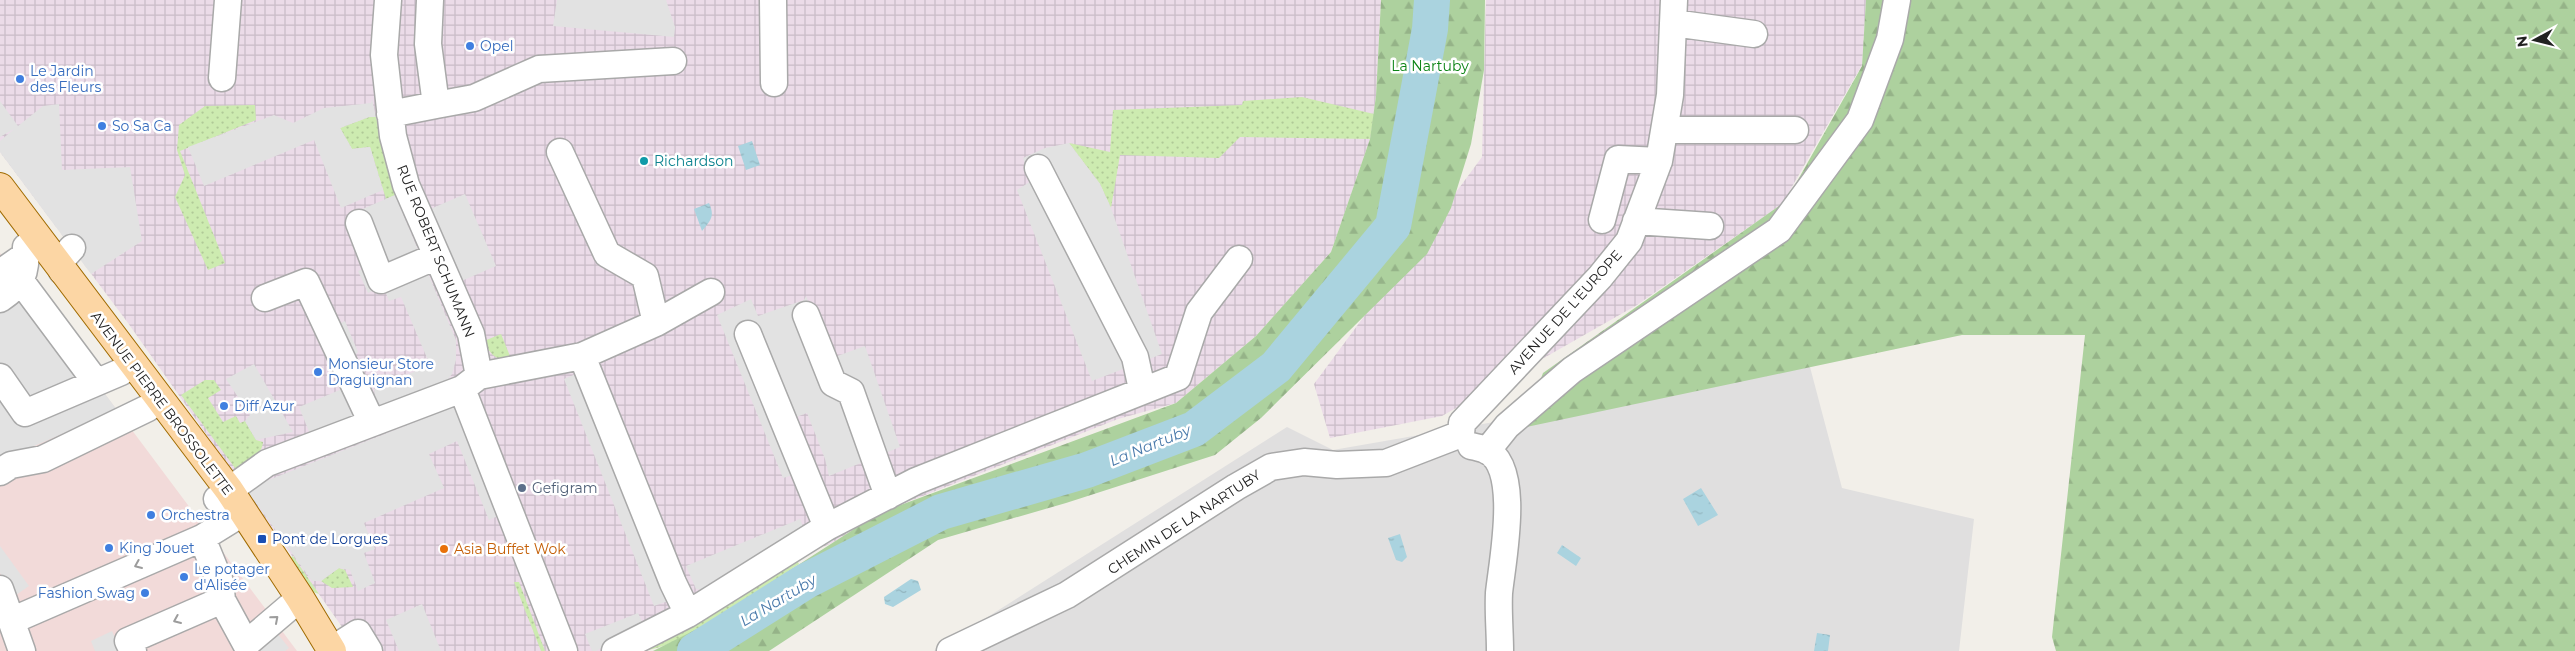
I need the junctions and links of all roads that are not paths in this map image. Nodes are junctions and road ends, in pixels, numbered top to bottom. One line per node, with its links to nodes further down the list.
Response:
1 (228, 0): 9 (street)
2 (388, 0): 12 (street, RUE ROBERT SCHUMANN)
3 (430, 0): 11 (street)
4 (774, 0): 10 (street)
5 (1897, 0): 43 (street)
6 (1674, 11): 7 (street); 13 (street, AVENUE DE L'EUROPE)
7 (1754, 34)
8 (672, 61): 11 (street)
9 (222, 78)
10 (774, 83)
11 (436, 104): 12 (street)
12 (390, 114): 25 (street, RUE ROBERT SCHUMANN)
13 (1664, 130): 14 (street); 16 (street, AVENUE DE L'EUROPE)
14 (1795, 130)
15 (560, 152): 32 (street)
16 (1659, 161): 20 (street); 21 (street, AVENUE DE L'EUROPE)
17 (1038, 168): 39 (street)
18 (0, 187): 24 (main road, AVENUE PIERRE BROSSOLETTE)
19 (0, 212): 24 (main road, AVENUE PIERRE BROSSOLETTE)
20 (1602, 220)
21 (1636, 221): 23 (street); 42 (street, AVENUE DE L'EUROPE)
22 (359, 223): 25 (street)
23 (1710, 226)
24 (50, 255): 27 (street); 35 (main road, AVENUE PIERRE BROSSOLETTE); 46 (main road, AVENUE PIERRE BROSSOLETTE)
25 (436, 256): 38 (street, RUE ROBERT SCHUMANN)
26 (1238, 258): 39 (street)
27 (10, 277): 30 (street); 37 (street)
28 (712, 292): 32 (street)
29 (265, 298): 41 (street)
30 (0, 299)
31 (806, 315): 45 (street)
32 (656, 323): 34 (street)
33 (748, 334): 47 (street)
34 (582, 356): 38 (street); 52 (street)
35 (121, 372): 37 (street); 40 (main road, AVENUE PIERRE BROSSOLETTE)
36 (0, 377): 37 (street)
37 (96, 382)
38 (470, 382): 41 (street); 59 (street, RUE ROBERT SCHUMANN)
39 (1142, 389): 45 (street)
40 (148, 408): 44 (street); 46 (main road, AVENUE PIERRE BROSSOLETTE)
41 (372, 424): 46 (street)
42 (1461, 434): 43 (street); 61 (street, CHEMIN DE LA NARTUBY)
43 (1487, 451): 62 (street)
44 (0, 472)
45 (888, 496): 47 (street)
46 (230, 505): 48 (street); 51 (main road, AVENUE PIERRE BROSSOLETTE)
47 (827, 527): 52 (street)
48 (202, 538): 50 (street); 53 (street, one-way to 53)
49 (0, 589): 53 (street)
50 (222, 600): 54 (street); 56 (street, one-way to 56)
51 (297, 600): 54 (street, one-way to 51); 57 (main road, AVENUE PIERRE BROSSOLETTE)
52 (688, 614): 60 (street)
53 (11, 621): 55 (street)
54 (243, 648)
55 (22, 651)
56 (133, 651)
57 (331, 651): 58 (street)
58 (369, 651)
59 (564, 651)
60 (614, 651)
61 (950, 651)
62 (1500, 651)

